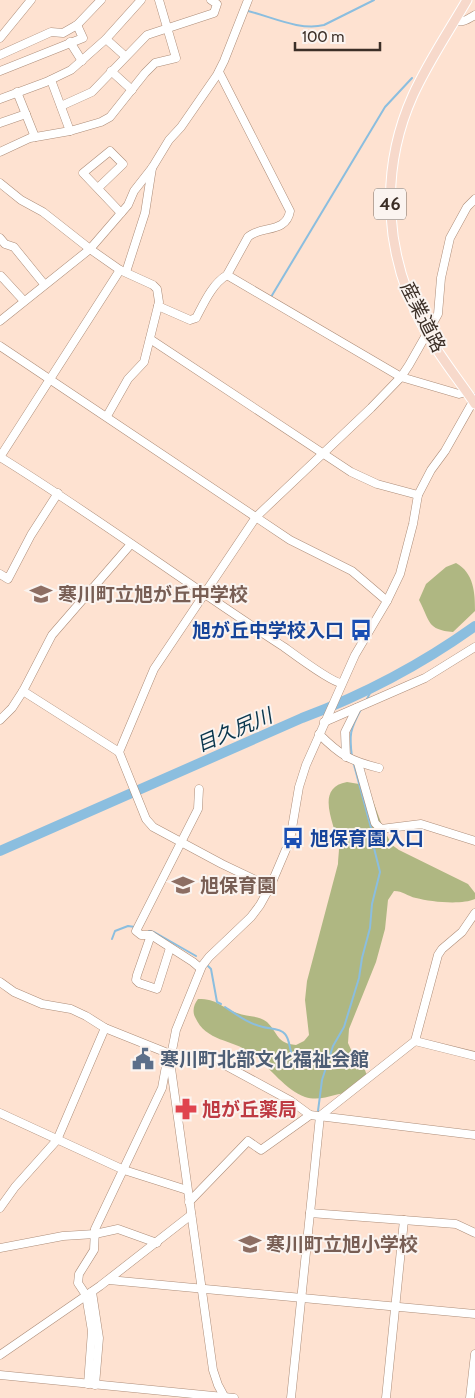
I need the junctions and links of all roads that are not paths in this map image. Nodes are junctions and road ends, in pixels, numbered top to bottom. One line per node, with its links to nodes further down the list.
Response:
1 (31, 0): 12 (street)
2 (101, 0): 10 (street)
3 (141, 0): 13 (street)
4 (159, 0): 11 (street)
5 (211, 0): 11 (street)
6 (248, 0): 20 (street)
7 (467, 0): 9 (main road, 産業道路 / 46)
8 (475, 15): 9 (street)
9 (455, 21): 47 (main road, 産業道路 / 46)
10 (77, 25): 14 (street); 15 (street)
11 (168, 28): 16 (street); 22 (street)
12 (0, 38)
13 (106, 38): 16 (street); 17 (street)
14 (70, 42): 17 (street); 18 (street)
15 (0, 55)
16 (126, 56): 19 (street)
17 (82, 61): 21 (street)
18 (0, 71)
19 (111, 72): 22 (street); 25 (street)
20 (218, 72): 31 (street); 41 (street)
21 (51, 80): 23 (street); 25 (street)
22 (132, 90): 28 (street)
23 (16, 92): 24 (street); 26 (street)
24 (1, 97)
25 (61, 106): 28 (street)
26 (26, 114): 27 (street); 29 (street)
27 (0, 123)
28 (70, 130): 29 (street)
29 (34, 137): 30 (street)
30 (0, 152)
31 (152, 168): 36 (street); 40 (street)
32 (0, 183): 39 (street)
33 (98, 188): 33 (street); 36 (street)
34 (475, 199): 35 (street)
35 (467, 207): 37 (street); 47 (street)
36 (121, 213): 39 (street)
37 (475, 213)
38 (0, 238): 43 (street)
39 (90, 248): 40 (street); 43 (street)
40 (123, 271): 45 (street); 51 (street)
41 (227, 275): 45 (street); 50 (street)
42 (0, 277): 44 (street)
43 (44, 284): 44 (street)
44 (24, 301): 46 (street)
45 (158, 306): 48 (street)
46 (1, 318)
47 (426, 334): 50 (street); 52 (main road, 産業道路 / 46)
48 (150, 339): 54 (street); 55 (street)
49 (0, 346): 51 (street)
50 (401, 377): 52 (street); 55 (street)
51 (49, 379): 54 (street); 56 (street)
52 (466, 392): 53 (main road, 産業道路 / 46)
53 (474, 401): 58 (street)
54 (107, 416): 59 (street)
55 (322, 452): 58 (street); 59 (street)
56 (0, 457): 57 (street)
57 (58, 493): 60 (street); 61 (street)
58 (418, 495): 63 (street)
59 (256, 517): 62 (street); 63 (street)
60 (131, 544): 62 (street); 66 (street)
61 (0, 574)
62 (205, 594): 65 (street); 71 (street)
63 (387, 601): 65 (street)
64 (475, 646): 67 (street)
65 (340, 686): 69 (street)
66 (22, 691): 68 (street); 71 (street)
67 (358, 708): 69 (street); 72 (street)
68 (0, 720)
69 (325, 721): 70 (street)
70 (319, 734): 72 (street); 78 (street)
71 (119, 752): 77 (street)
72 (346, 757): 73 (street)
73 (358, 763): 74 (street); 76 (street)
74 (379, 768)
75 (199, 789): 77 (street)
76 (475, 841)
77 (181, 843): 78 (street); 80 (street)
78 (270, 887): 82 (street)
79 (475, 913): 85 (street)
80 (151, 935): 81 (street); 81 (street)
81 (170, 948): 82 (street)
82 (200, 968): 87 (street)
83 (0, 982): 84 (street)
84 (105, 1028): 87 (street); 92 (street)
85 (415, 1041): 86 (street); 90 (street)
86 (475, 1056)
87 (170, 1058): 89 (street); 93 (street); 94 (street)
88 (0, 1113): 92 (street)
89 (310, 1115): 90 (street); 95 (street)
90 (320, 1116): 91 (street); 97 (street)
91 (475, 1134)
92 (57, 1140): 93 (street); 96 (street)
93 (124, 1170): 94 (street); 101 (street)
94 (187, 1190): 95 (street)
95 (189, 1202): 98 (street)
96 (0, 1208)
97 (310, 1213): 99 (street); 107 (street)
98 (191, 1215): 102 (street); 105 (street)
99 (404, 1220): 100 (street); 108 (street)
100 (475, 1233)
101 (95, 1234): 102 (street); 103 (street); 106 (street)
102 (157, 1243): 104 (street)
103 (0, 1248)
104 (108, 1280): 105 (street); 106 (street)
105 (201, 1288): 107 (street); 115 (street)
106 (89, 1294): 111 (street); 113 (street)
107 (301, 1298): 108 (street); 117 (street)
108 (395, 1306): 109 (street); 118 (street)
109 (475, 1314)
110 (475, 1354): 119 (street)
111 (0, 1355)
112 (0, 1375): 113 (street)
113 (91, 1384): 114 (street)
114 (190, 1396): 115 (street)
115 (221, 1397): 116 (street)
116 (234, 1398)
117 (291, 1398)
118 (386, 1398)
119 (470, 1398)

